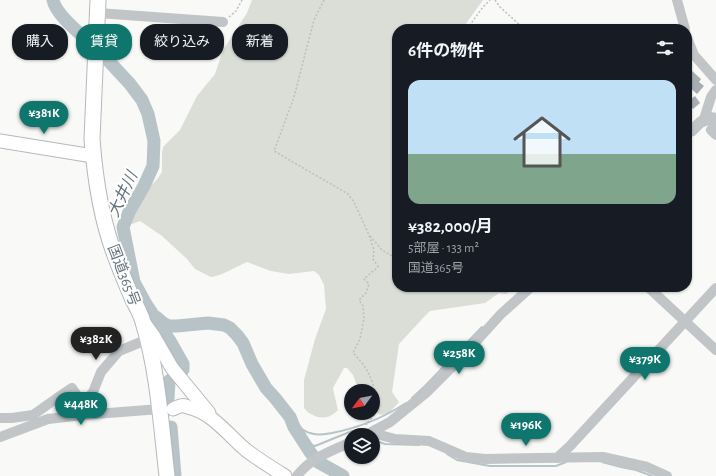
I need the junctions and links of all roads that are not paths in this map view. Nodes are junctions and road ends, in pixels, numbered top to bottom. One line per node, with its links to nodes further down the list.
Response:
1 (677, 0): 4 (street)
2 (98, 7): 3 (street); 14 (highway, 国道365号)
3 (223, 22)
4 (684, 24)
5 (692, 50): 6 (street)
6 (716, 80)
7 (716, 90): 9 (street)
8 (716, 118): 9 (street)
9 (704, 119): 11 (street)
10 (716, 124): 12 (street)
11 (692, 130)
12 (716, 135)
13 (0, 141): 14 (main road)
14 (93, 156): 18 (highway, 国道365号)
15 (716, 288): 19 (street)
16 (526, 292): 26 (street)
17 (653, 292): 19 (street)
18 (143, 321): 20 (highway, 国道365号); 25 (main road)
19 (685, 321): 21 (street); 30 (street)
20 (148, 340): 22 (highway, 国道365号); 23 (street)
21 (716, 350)
22 (167, 409): 23 (street); 25 (main road); 31 (highway, 国道365号); 32 (main road)
23 (83, 410): 24 (street); 28 (street)
24 (0, 418)
25 (215, 421): 33 (main road)
26 (379, 428)
27 (380, 435): 30 (street)
28 (0, 437)
29 (344, 445): 34 (street)
30 (557, 458): 35 (street)
31 (167, 476)
32 (270, 476)
33 (285, 476)
34 (297, 476)
35 (667, 476)

